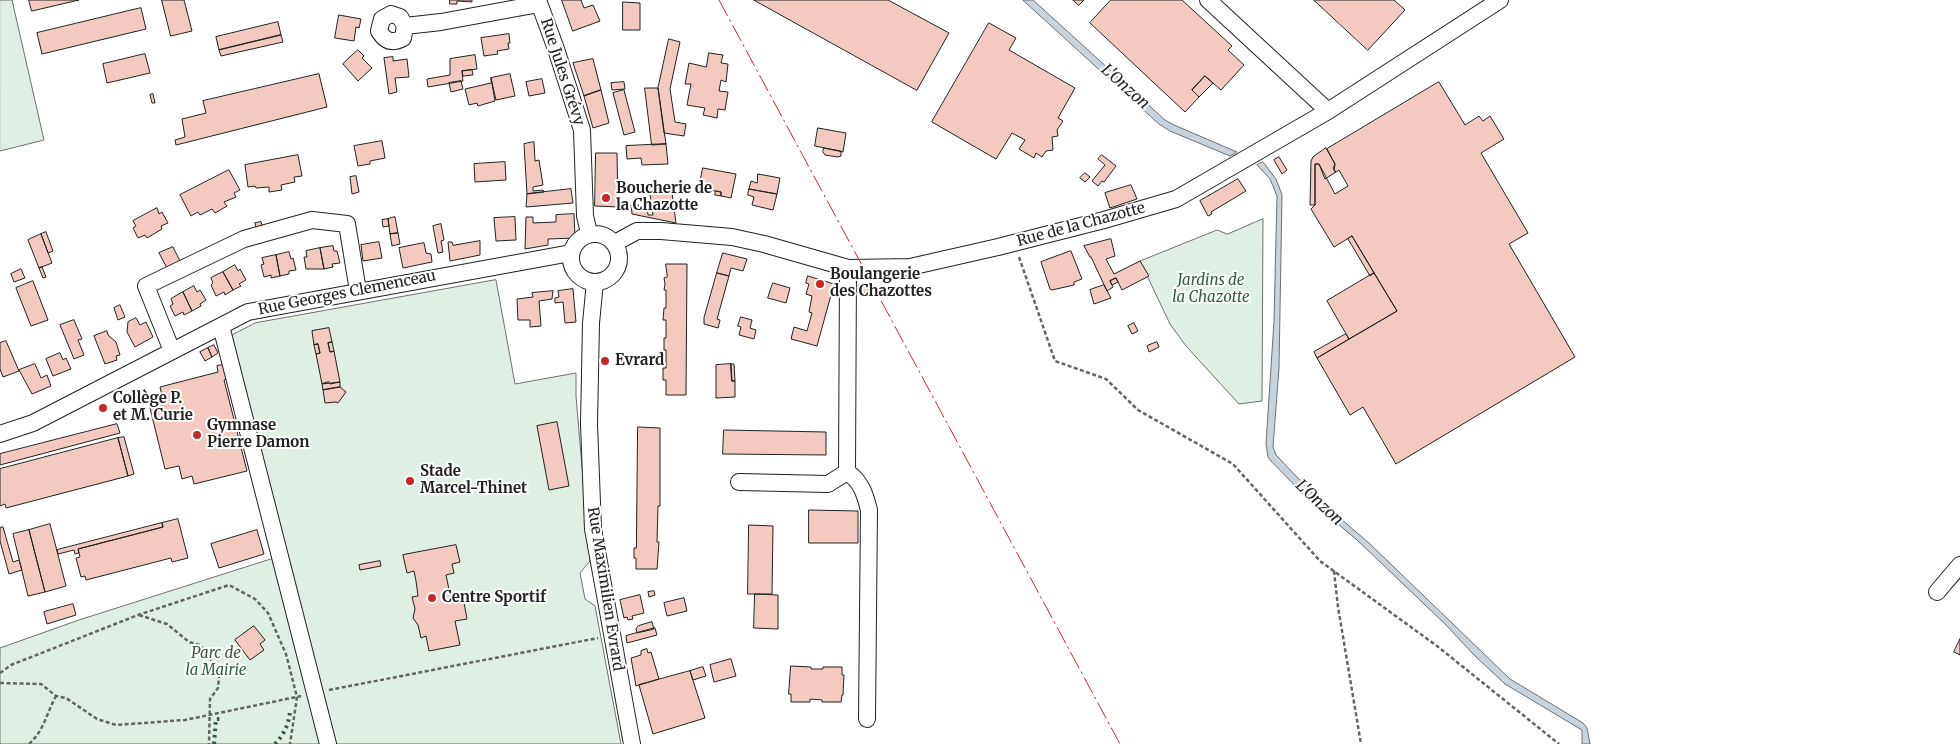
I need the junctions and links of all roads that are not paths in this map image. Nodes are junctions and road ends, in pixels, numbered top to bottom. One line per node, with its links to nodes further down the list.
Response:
1 (1208, 0): 5 (street)
2 (1500, 0): 5 (street, Rue de la Chazotte)
3 (538, 2): 4 (street); 6 (street, Rue Jules Grévy)
4 (405, 26)
5 (1328, 110): 9 (street, Rue de la Chazotte)
6 (589, 233): 7 (street); 8 (street)
7 (615, 243): 9 (street, Rue de la Chazotte); 10 (street)
8 (571, 253): 10 (street); 11 (street, Rue Georges Clemenceau)
9 (848, 268): 15 (street)
10 (594, 282): 21 (street, Rue Maximilien Evrard)
11 (358, 291): 12 (street, Rue Georges Clemenceau); 13 (street)
12 (220, 326): 13 (street, Rue Georges Clemenceau); 20 (street)
13 (172, 351): 14 (street, Rue Georges Clemenceau)
14 (0, 434)
15 (847, 472): 16 (street); 19 (street)
16 (739, 482)
17 (1960, 565): 18 (street)
18 (1937, 592)
19 (867, 719)
20 (328, 744)
21 (632, 744)

